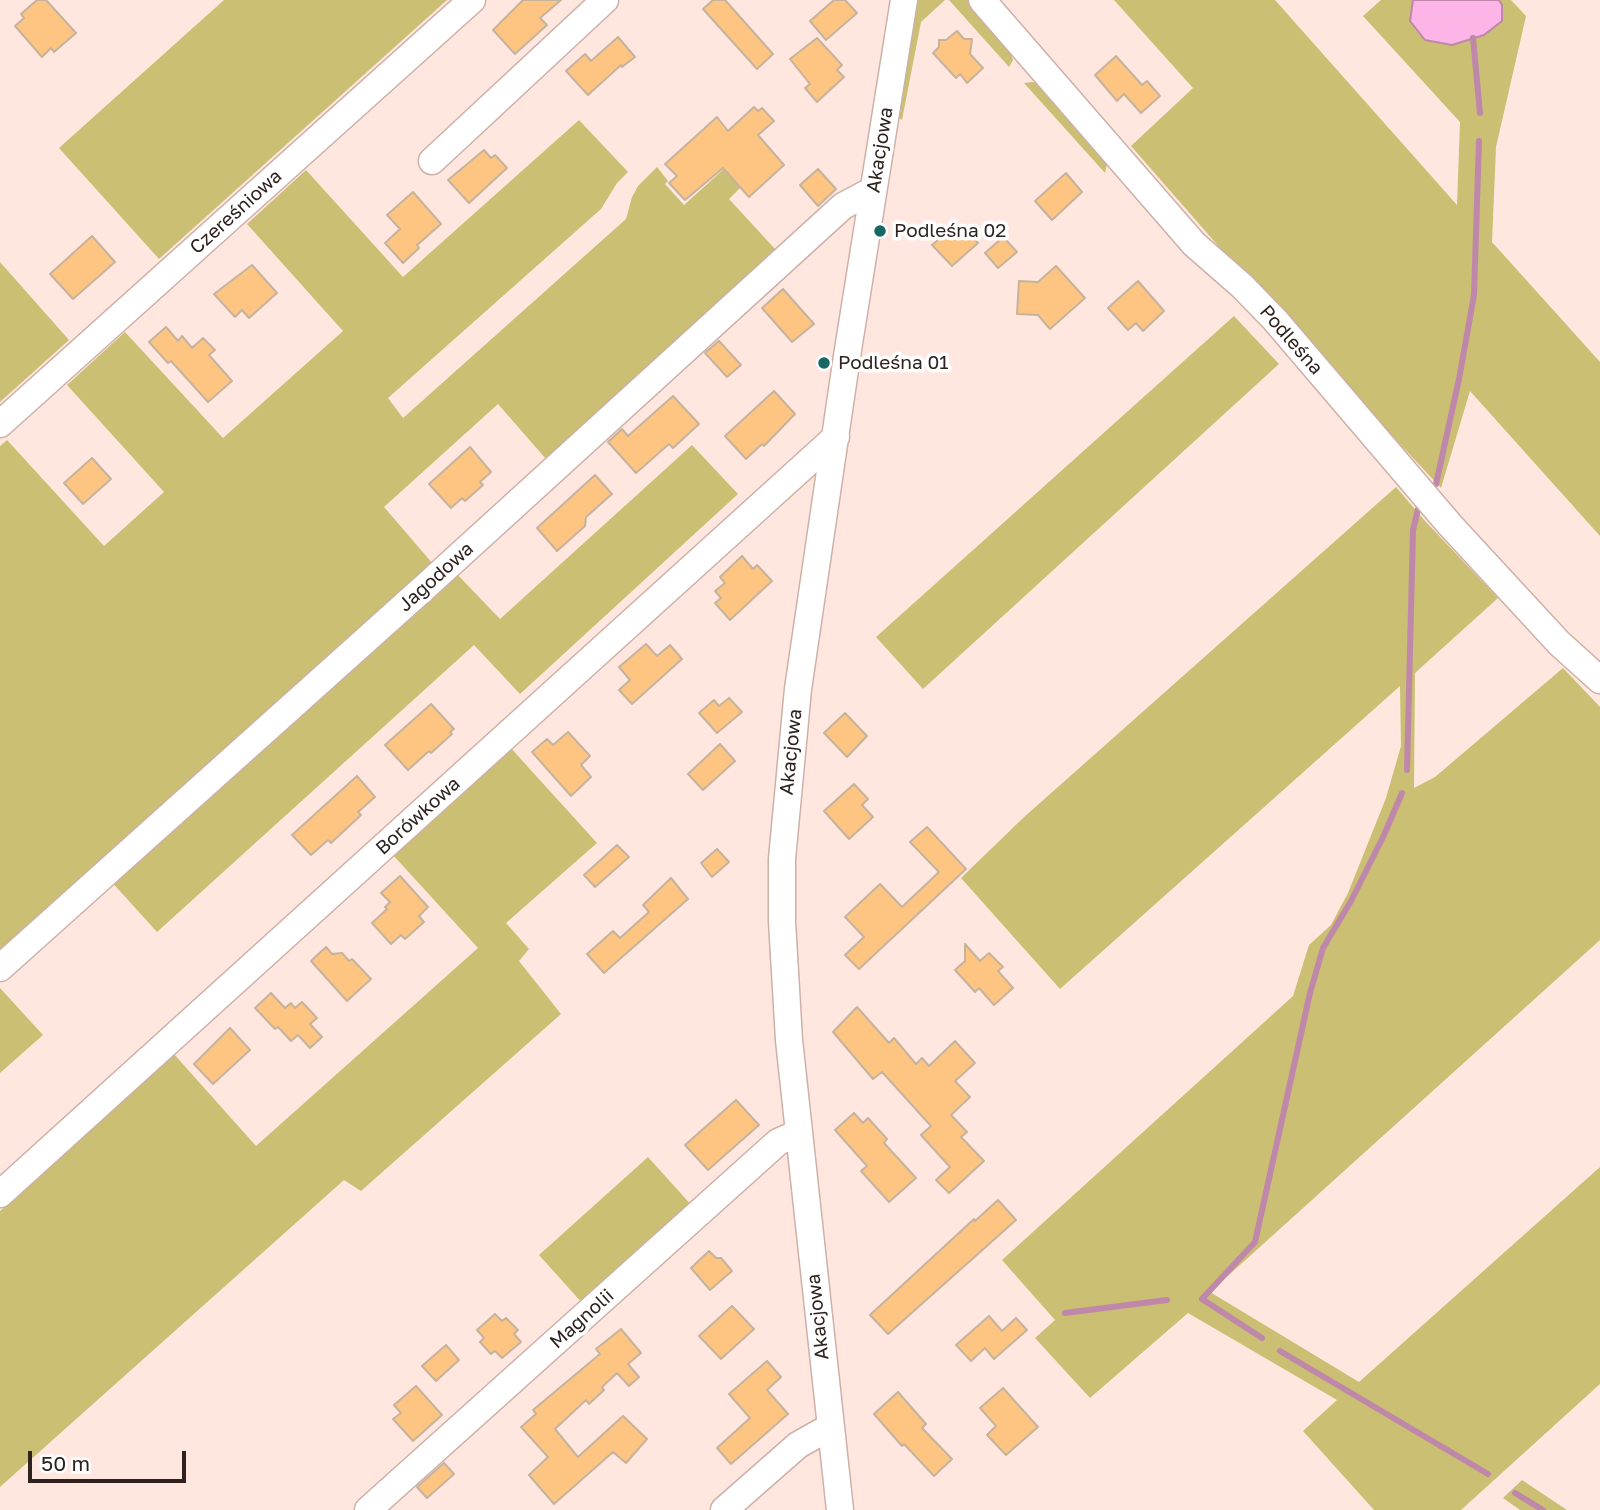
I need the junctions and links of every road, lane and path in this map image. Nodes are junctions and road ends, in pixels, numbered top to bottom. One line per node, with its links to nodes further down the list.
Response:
1 (472, 0): 7 (street, Czereśniowa)
2 (605, 0): 5 (street)
3 (904, 0): 6 (street, Akacjowa)
4 (982, 0): 9 (street, Podleśna)
5 (432, 161)
6 (873, 190): 8 (street, Akacjowa); 10 (street, Jagodowa)
7 (0, 424)
8 (836, 437): 11 (street, Akacjowa); 12 (street, Borówkowa)
9 (1600, 680)
10 (0, 968)
11 (798, 1133): 13 (street, Akacjowa); 14 (street, Magnolii)
12 (0, 1194)
13 (830, 1427): 15 (street); 16 (street, Akacjowa)
14 (369, 1510)
15 (724, 1510)
16 (840, 1510)

